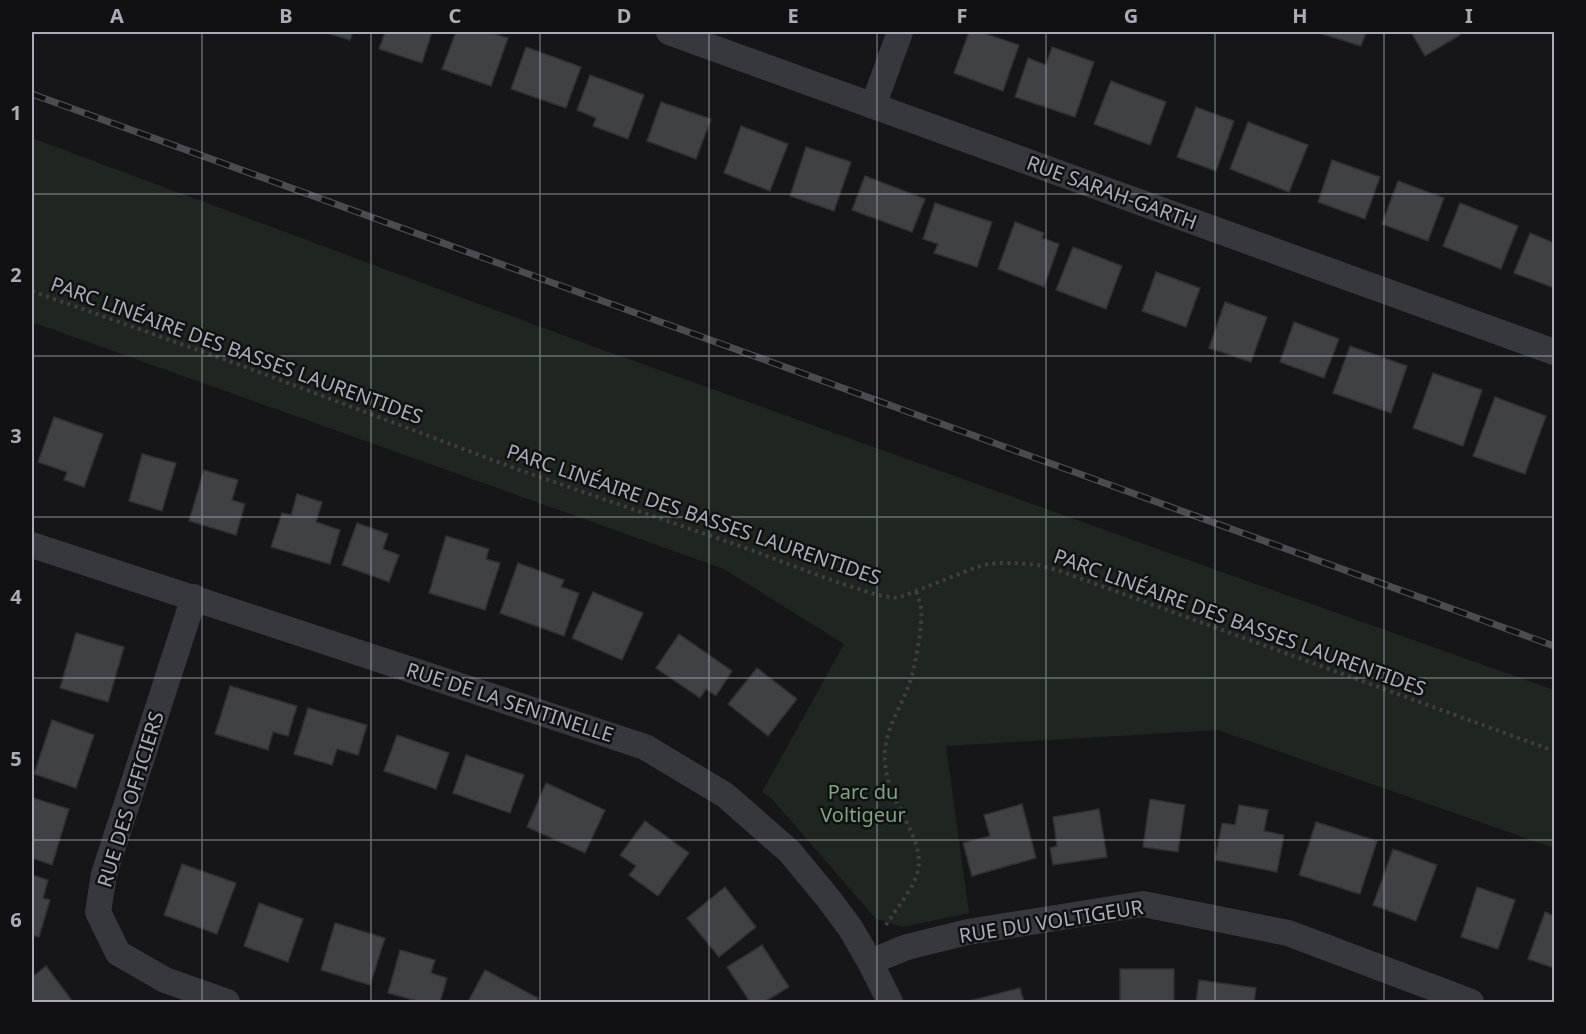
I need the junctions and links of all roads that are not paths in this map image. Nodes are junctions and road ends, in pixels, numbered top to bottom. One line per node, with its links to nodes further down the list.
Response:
1 (669, 32): 3 (street, RUE SARAH-GARTH)
2 (900, 32): 3 (street)
3 (873, 106): 4 (street, RUE SARAH-GARTH)
4 (1554, 352)
5 (32, 545): 6 (street, RUE DE LA SENTINELLE)
6 (194, 597): 7 (street, RUE DE LA SENTINELLE); 8 (street, RUE DES OFFICIERS)
7 (870, 962): 9 (street, RUE DE LA SENTINELLE); 10 (street, RUE DU VOLTIGEUR)
8 (227, 1002)
9 (890, 1002)
10 (1471, 1002)

